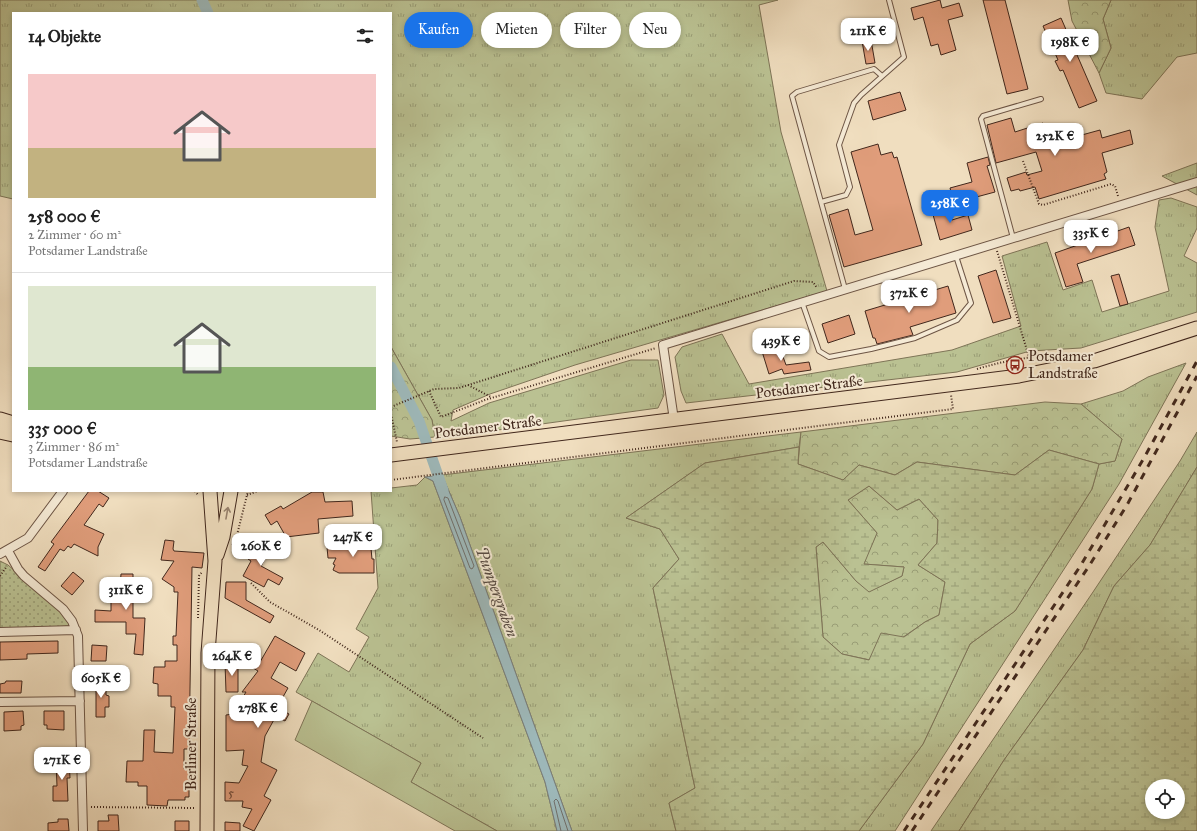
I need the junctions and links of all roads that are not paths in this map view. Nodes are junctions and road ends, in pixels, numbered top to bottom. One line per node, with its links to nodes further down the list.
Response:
1 (889, 0): 2 (lane)
2 (882, 76): 5 (lane); 5 (lane)
3 (1041, 99): 6 (lane)
4 (1197, 182): 6 (street)
5 (820, 202): 8 (lane)
6 (1014, 238): 7 (street)
7 (956, 256): 8 (street); 9 (lane)
8 (845, 289): 9 (street)
9 (802, 302): 12 (street)
10 (1197, 328): 12 (main road, Potsdamer Straße)
11 (0, 419): 13 (main road)
12 (674, 420): 16 (main road, Potsdamer Straße)
13 (12, 422)
14 (0, 432): 15 (main road)
15 (12, 436)
16 (419, 451): 17 (main road, Potsdamer Straße); 18 (main road, Potsdamer Straße)
17 (392, 455)
18 (392, 462)
19 (62, 492): 22 (street)
20 (210, 492): 24 (main road, Berliner Straße)
21 (231, 492): 24 (main road, Berliner Straße, one-way to 21)
22 (8, 551): 23 (street); 25 (street)
23 (0, 554)
24 (215, 561): 30 (main road, Berliner Straße)
25 (76, 630): 26 (street); 27 (street)
26 (0, 632)
27 (80, 701): 28 (street); 29 (street)
28 (0, 702)
29 (83, 831)
30 (207, 831)

